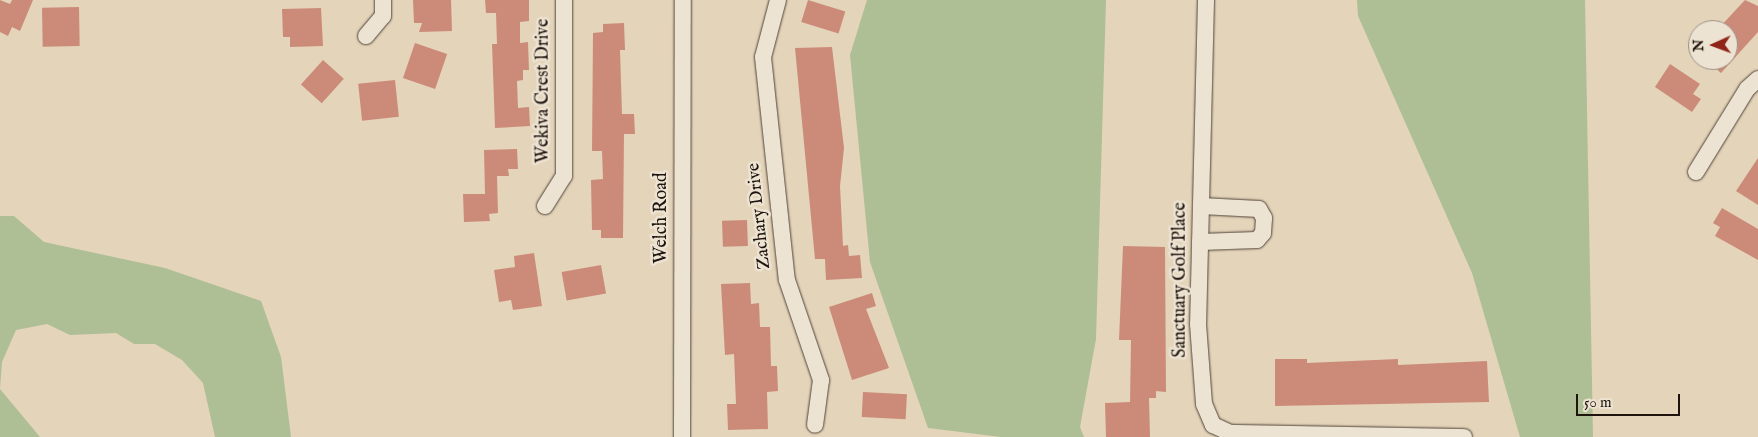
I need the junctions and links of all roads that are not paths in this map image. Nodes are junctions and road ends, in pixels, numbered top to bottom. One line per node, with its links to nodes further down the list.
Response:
1 (383, 0): 6 (street)
2 (564, 0): 9 (street, Wekiva Crest Drive)
3 (682, 0): 13 (street, Welch Road)
4 (778, 0): 12 (street, Zachary Drive)
5 (1206, 0): 10 (street, Sanctuary Golf Place)
6 (366, 36)
7 (1758, 79): 8 (street)
8 (1696, 172)
9 (545, 206)
10 (1201, 206): 11 (street, Sanctuary Golf Place); 11 (street)
11 (1200, 242): 14 (street, Sanctuary Golf Place)
12 (815, 425)
13 (682, 437)
14 (1464, 437)

